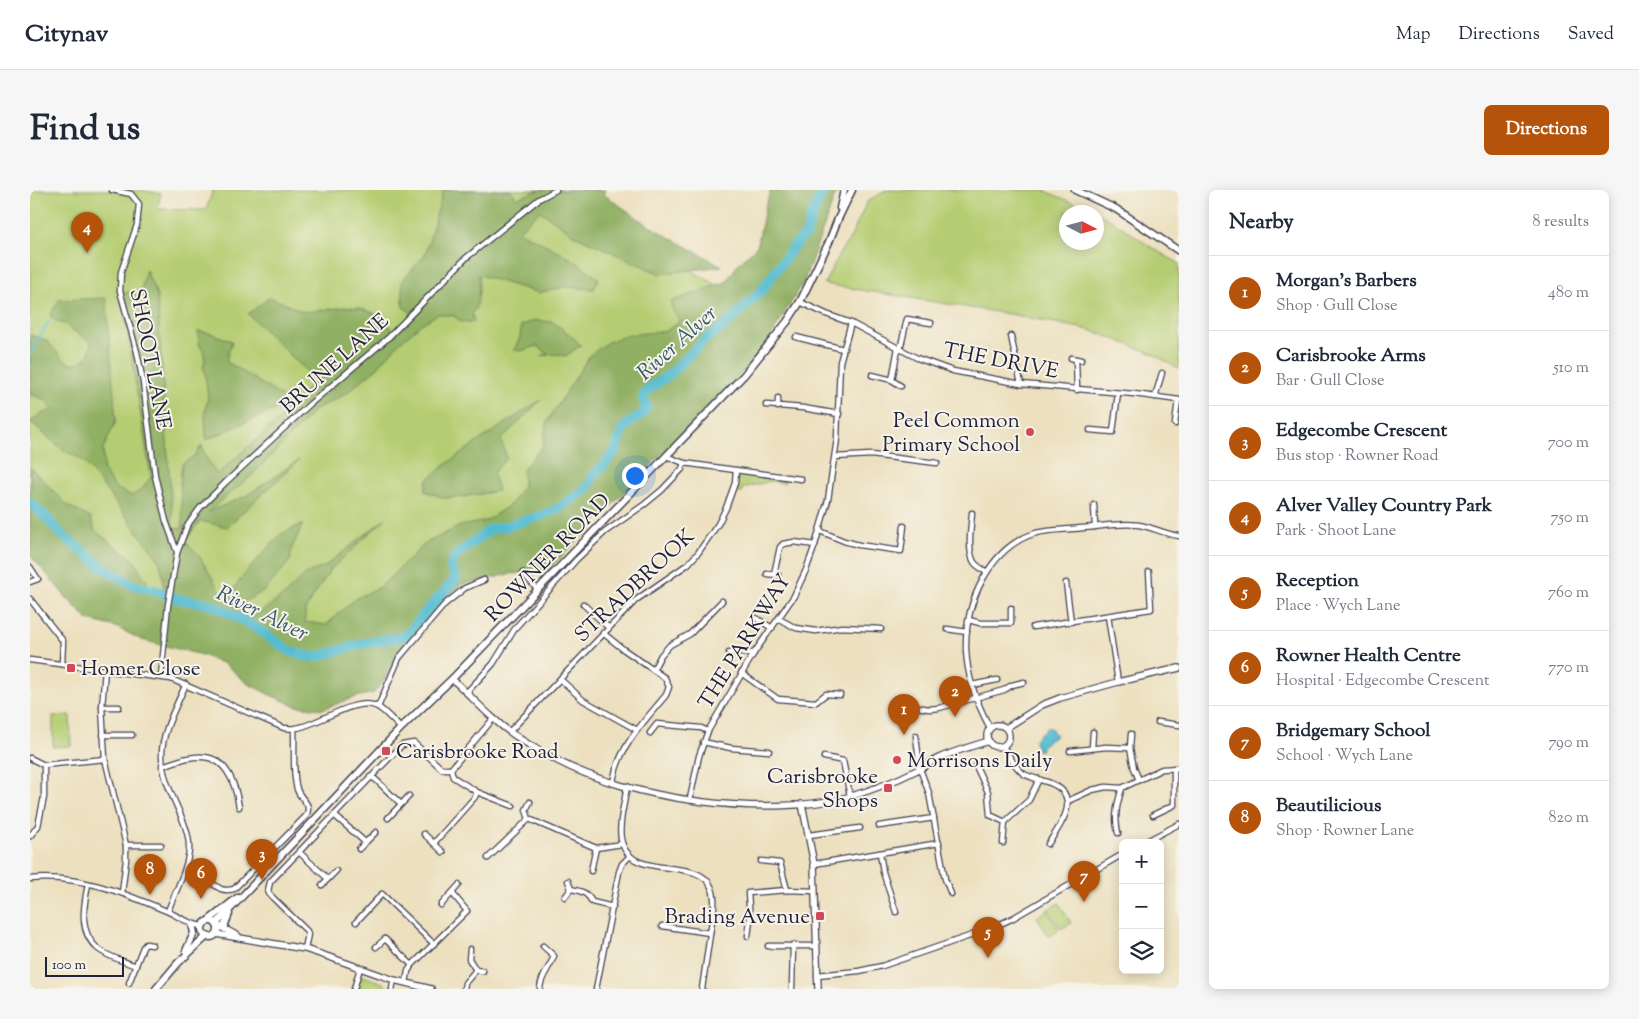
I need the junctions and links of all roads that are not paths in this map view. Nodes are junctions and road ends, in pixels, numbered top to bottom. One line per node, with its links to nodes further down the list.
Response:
1 (112, 190): 44 (street, SHOOT LANE)
2 (556, 190): 44 (street, BRUNE LANE)
3 (844, 190): 6 (main road, ROWNER ROAD)
4 (852, 190): 6 (main road, ROWNER ROAD)
5 (1075, 190): 7 (main road)
6 (838, 219): 8 (main road, ROWNER ROAD)
7 (1179, 251)
8 (800, 302): 9 (street, THE DRIVE); 31 (main road, ROWNER ROAD)
9 (851, 322): 13 (street, THE PARKWAY); 14 (street, THE DRIVE)
10 (931, 323): 14 (street)
11 (1011, 336): 19 (street)
12 (796, 338): 13 (street)
13 (843, 349): 28 (street, THE PARKWAY)
14 (899, 349): 18 (street); 19 (street, THE DRIVE)
15 (1076, 359): 21 (street)
16 (1162, 373): 23 (street)
17 (872, 375): 18 (street)
18 (892, 380): 20 (street)
19 (1020, 384): 21 (street, THE DRIVE)
20 (901, 386)
21 (1077, 390): 22 (street, THE DRIVE)
22 (1118, 393): 23 (street, THE DRIVE); 30 (street)
23 (1155, 397): 25 (street, THE DRIVE)
24 (778, 398): 27 (street)
25 (1178, 400): 29 (street)
26 (766, 405): 27 (street)
27 (778, 407): 28 (street)
28 (838, 414): 32 (street, THE PARKWAY)
29 (1175, 424)
30 (1090, 430)
31 (666, 456): 33 (street); 53 (main road, ROWNER ROAD)
32 (835, 457): 34 (street); 41 (street, THE PARKWAY)
33 (684, 463): 35 (street); 86 (street)
34 (938, 463)
35 (736, 470): 36 (street); 64 (street, STRADBROOK)
36 (801, 479)
37 (1094, 505): 40 (street)
38 (972, 513): 46 (street)
39 (904, 526): 41 (street)
40 (1095, 527): 42 (street); 46 (street)
41 (820, 530): 43 (street, THE PARKWAY)
42 (1179, 536)
43 (816, 545): 49 (street); 60 (street, THE PARKWAY)
44 (177, 553): 78 (street, BRUNE LANE)
45 (30, 567): 51 (street)
46 (987, 572): 61 (street)
47 (1149, 572): 58 (street)
48 (523, 573): 53 (street)
49 (767, 574)
50 (484, 580): 92 (street)
51 (30, 582)
52 (1066, 583): 62 (street)
53 (538, 589): 79 (main road, ROWNER ROAD)
54 (30, 598): 73 (street)
55 (722, 601): 76 (street)
56 (584, 604): 64 (street)
57 (1011, 608): 61 (street)
58 (1108, 616): 62 (street); 83 (street)
59 (756, 618): 65 (street)
60 (778, 619): 65 (street, THE PARKWAY); 66 (street)
61 (969, 620): 68 (street)
62 (1071, 622): 63 (street)
63 (1033, 627)
64 (608, 628): 69 (street, STRADBROOK)
65 (772, 628): 71 (street, THE PARKWAY)
66 (881, 629)
67 (947, 629): 68 (street)
68 (967, 632): 85 (street)
69 (603, 633): 76 (street); 80 (street, STRADBROOK)
70 (729, 653): 71 (street)
71 (754, 653): 77 (street, THE PARKWAY)
72 (30, 660): 73 (street)
73 (62, 664): 75 (street)
74 (1179, 668): 83 (street)
75 (105, 670): 78 (street); 90 (street)
76 (653, 670): 100 (street)
77 (741, 673): 87 (street); 102 (street, THE PARKWAY)
78 (161, 676): 84 (street)
79 (452, 679): 86 (street); 96 (main road, ROWNER ROAD)
80 (560, 679): 100 (street); 101 (street, STRADBROOK)
81 (998, 680): 85 (street)
82 (1024, 682): 88 (street)
83 (1118, 682): 98 (street)
84 (186, 684): 99 (street); 120 (street)
85 (972, 685): 88 (street)
86 (467, 692): 93 (street)
87 (840, 695)
88 (976, 698): 89 (street); 97 (street)
89 (911, 706)
90 (102, 707): 91 (street); 106 (street)
91 (119, 707)
92 (378, 707): 96 (street); 99 (street)
93 (493, 719): 101 (street); 123 (street)
94 (1158, 722): 95 (street)
95 (1179, 725)
96 (401, 728): 188 (main road, ROWNER ROAD)
97 (990, 728): 98 (street); 109 (street)
98 (1006, 728): 111 (street)
99 (294, 729): 174 (street)
100 (636, 730): 128 (street)
101 (510, 731): 128 (street)
102 (708, 731): 104 (street); 110 (street, THE PARKWAY)
103 (1093, 732): 112 (street)
104 (650, 733)
105 (1131, 734): 113 (street)
106 (103, 735): 107 (street); 118 (street)
107 (132, 735)
108 (916, 736): 124 (street)
109 (989, 741): 111 (street); 124 (street)
110 (704, 742): 114 (street); 134 (street, THE PARKWAY)
111 (1003, 746): 126 (street)
112 (1092, 748): 113 (street); 115 (street)
113 (1130, 748): 127 (street)
114 (769, 751)
115 (1070, 751)
116 (824, 757): 133 (street)
117 (30, 758): 119 (street)
118 (105, 759): 119 (street); 162 (street)
119 (44, 765): 154 (street)
120 (162, 766): 140 (street); 174 (street)
121 (976, 766): 146 (street)
122 (1177, 768): 127 (street); 142 (street)
123 (451, 769): 125 (street); 131 (street)
124 (920, 769): 133 (street); 144 (street)
125 (370, 777): 137 (street); 141 (street)
126 (1039, 779): 135 (street); 146 (street)
127 (1139, 780): 130 (street)
128 (613, 782): 129 (street)
129 (627, 786): 134 (street); 160 (street)
130 (1122, 788): 135 (street); 151 (street)
131 (477, 792): 139 (street); 157 (street)
132 (409, 796): 137 (street)
133 (850, 796): 138 (street)
134 (690, 800): 138 (street)
135 (1068, 801): 161 (street)
136 (530, 802): 145 (street)
137 (401, 804): 143 (street)
138 (802, 804): 153 (street)
139 (513, 806)
140 (239, 807)
141 (334, 815): 156 (street); 166 (street)
142 (1153, 815)
143 (388, 818)
144 (934, 818): 148 (street); 158 (street)
145 (529, 819): 164 (street); 171 (street)
146 (1005, 822): 159 (street)
147 (1179, 824): 155 (street)
148 (879, 826)
149 (860, 828): 153 (street)
150 (376, 832): 156 (street)
151 (1118, 833)
152 (424, 834): 157 (street)
153 (809, 835): 173 (street)
154 (30, 836)
155 (1151, 839)
156 (365, 842): 165 (street)
157 (434, 843): 167 (street)
158 (939, 843): 168 (street); 189 (street)
159 (1003, 843)
160 (622, 844): 164 (street); 169 (street)
161 (1048, 844)
162 (126, 845): 163 (street); 187 (street)
163 (161, 845)
164 (596, 848): 176 (street)
165 (359, 849)
166 (299, 852): 178 (street); 213 (street)
167 (443, 852)
168 (880, 853): 173 (street); 195 (street)
169 (630, 856): 193 (street); 202 (street)
170 (1119, 856): 222 (street)
171 (488, 858)
172 (761, 861): 184 (street)
173 (814, 864): 185 (street)
174 (186, 866): 194 (street)
175 (336, 871): 178 (street)
176 (591, 871)
177 (30, 878): 180 (street)
178 (328, 879): 181 (street)
179 (568, 881): 183 (street)
180 (88, 884): 187 (street); 218 (street)
181 (322, 885)
182 (459, 885): 186 (street)
183 (571, 889): 190 (street); 193 (street)
184 (787, 890): 185 (street); 204 (street)
185 (815, 891): 211 (street)
186 (452, 892): 191 (street); 206 (street)
187 (122, 893): 194 (street)
188 (244, 893): 192 (main road, ROWNER ROAD); 200 (main road, ROWNER ROAD)
189 (951, 894)
190 (565, 897)
191 (441, 905)
192 (233, 906): 198 (main road, ROWNER ROAD); 201 (main road)
193 (613, 907): 232 (street)
194 (168, 911): 197 (street)
195 (896, 912)
196 (356, 922): 206 (street)
197 (192, 924): 200 (street); 215 (main road)
198 (216, 925): 200 (main road); 201 (street); 203 (main road)
199 (662, 926): 202 (street)
200 (205, 929): 203 (main road); 215 (main road, ROWNER ROAD); 216 (main road, ROWNER ROAD)
201 (225, 929): 205 (street)
202 (710, 933): 233 (street)
203 (216, 934): 205 (street)
204 (748, 936)
205 (246, 940): 213 (street)
206 (434, 944): 217 (street)
207 (152, 945): 218 (street)
208 (793, 945): 210 (street); 211 (street); 234 (street)
209 (543, 946): 231 (street)
210 (768, 946)
211 (816, 946): 222 (street)
212 (376, 947): 217 (street)
213 (305, 949): 219 (street)
214 (470, 950): 220 (street)
215 (186, 951): 216 (main road, ROWNER ROAD)
216 (178, 963): 226 (main road, ROWNER ROAD)
217 (412, 965): 224 (street)
218 (136, 966): 225 (street)
219 (360, 968): 223 (street); 227 (street)
220 (476, 970): 221 (street); 230 (street)
221 (483, 971)
222 (817, 975): 235 (street)
223 (394, 980): 224 (street); 228 (street)
224 (406, 983): 229 (street)
225 (129, 984)
226 (156, 989)
227 (354, 989)
228 (392, 989)
229 (431, 989)
230 (464, 989)
231 (540, 989)
232 (596, 989)
233 (702, 989)
234 (792, 989)
235 (818, 989)

